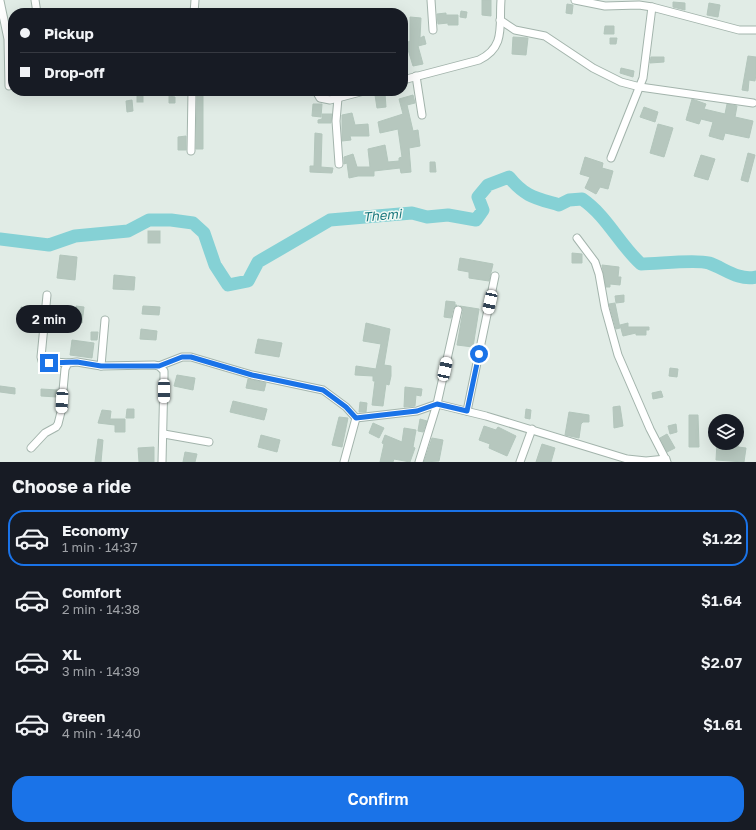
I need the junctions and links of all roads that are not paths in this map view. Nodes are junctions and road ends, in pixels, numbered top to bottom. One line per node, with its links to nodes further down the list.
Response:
1 (431, 0): 8 (street)
2 (501, 0): 7 (street)
3 (575, 0): 5 (street)
4 (0, 1): 10 (street)
5 (588, 1): 6 (street)
6 (652, 7): 9 (street); 13 (street)
7 (500, 20): 11 (street); 13 (street)
8 (433, 30)
9 (756, 30)
10 (8, 39)
11 (416, 76): 12 (street); 19 (street)
12 (408, 78)
13 (640, 87): 18 (street); 21 (street)
14 (192, 96): 20 (street)
15 (319, 96): 17 (street)
16 (345, 96): 17 (street)
17 (338, 98): 22 (street)
18 (753, 103)
19 (422, 115)
20 (191, 151)
21 (612, 158)
22 (339, 164)
23 (577, 238): 38 (street)
24 (495, 276): 32 (street)
25 (47, 295): 28 (street)
26 (458, 310): 31 (street)
27 (105, 320): 29 (street)
28 (68, 363): 29 (street); 37 (street)
29 (101, 366): 30 (street)
30 (159, 366): 33 (street); 35 (street)
31 (437, 404): 32 (street); 33 (street); 41 (street)
32 (467, 411): 34 (street)
33 (356, 418): 40 (street)
34 (532, 429): 38 (street); 42 (street)
35 (164, 434): 36 (street); 39 (street)
36 (209, 442)
37 (31, 448)
38 (666, 461)
39 (162, 462)
40 (344, 462)
41 (419, 462)
42 (520, 462)

